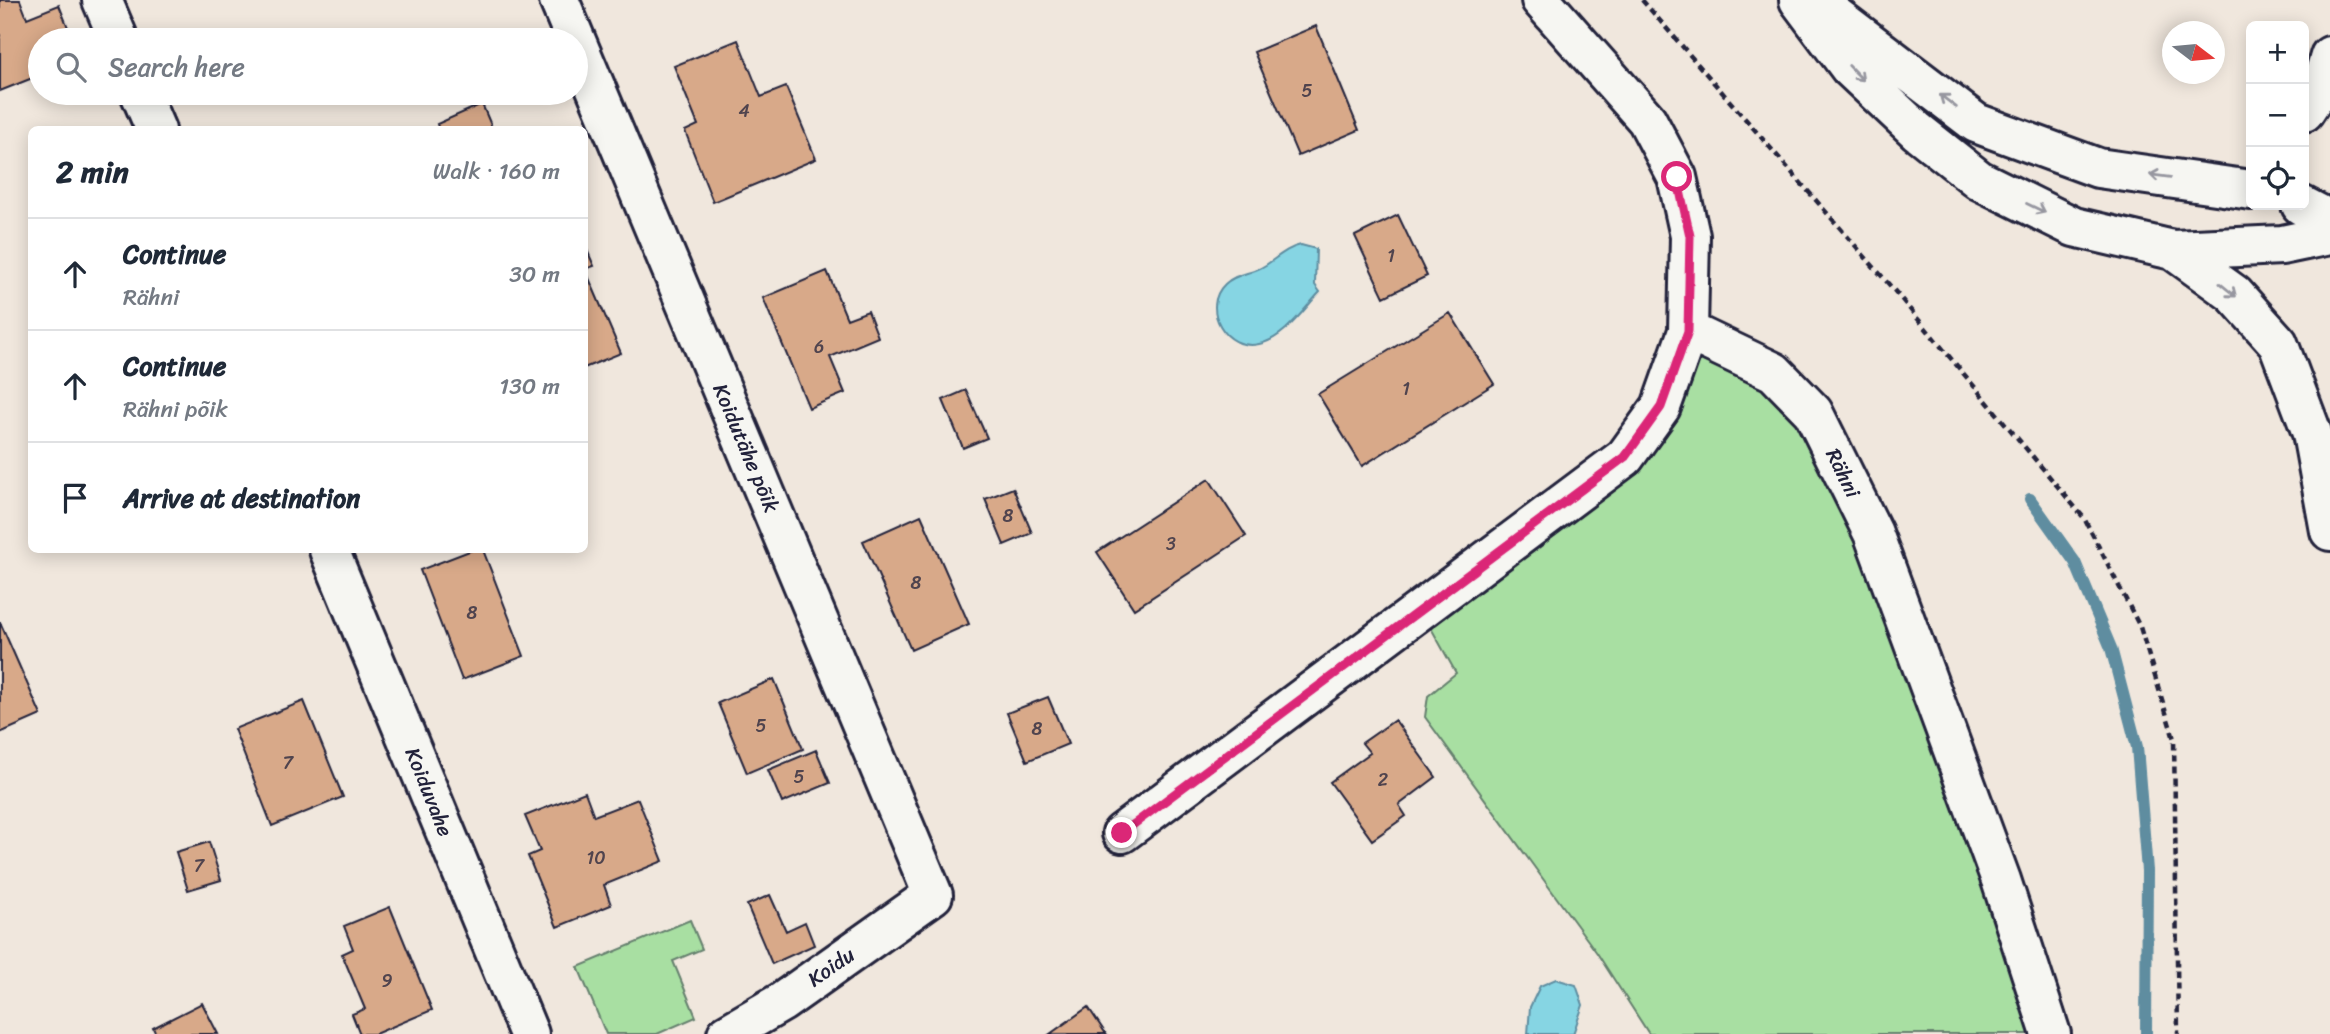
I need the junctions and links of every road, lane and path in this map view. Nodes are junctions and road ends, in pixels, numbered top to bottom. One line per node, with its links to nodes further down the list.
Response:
1 (102, 0): 7 (street)
2 (559, 0): 8 (street, Koidutähe põik)
3 (1541, 0): 21 (street)
4 (1642, 0): 29 (path)
5 (1798, 0): 20 (street, one-way to 20)
6 (1814, 0): 15 (street, one-way to 6)
7 (114, 28)
8 (571, 28)
9 (2330, 56): 11 (street)
10 (588, 69): 25 (street, Koidutähe põik)
11 (2309, 104)
12 (145, 105): 13 (street)
13 (154, 126)
14 (2246, 164): 15 (street)
15 (2205, 182): 16 (street)
16 (2246, 189)
17 (2309, 209): 18 (street)
18 (2330, 220)
19 (2330, 235): 20 (street)
20 (2173, 250): 22 (street, one-way to 22)
21 (1688, 331): 24 (street); 28 (street, Rähni)
22 (2330, 531)
23 (330, 553): 26 (street, Koiduvahe)
24 (1122, 833)
25 (933, 895): 27 (street, Koidu)
26 (529, 1034)
27 (727, 1034)
28 (2051, 1034)
29 (2178, 1034)

